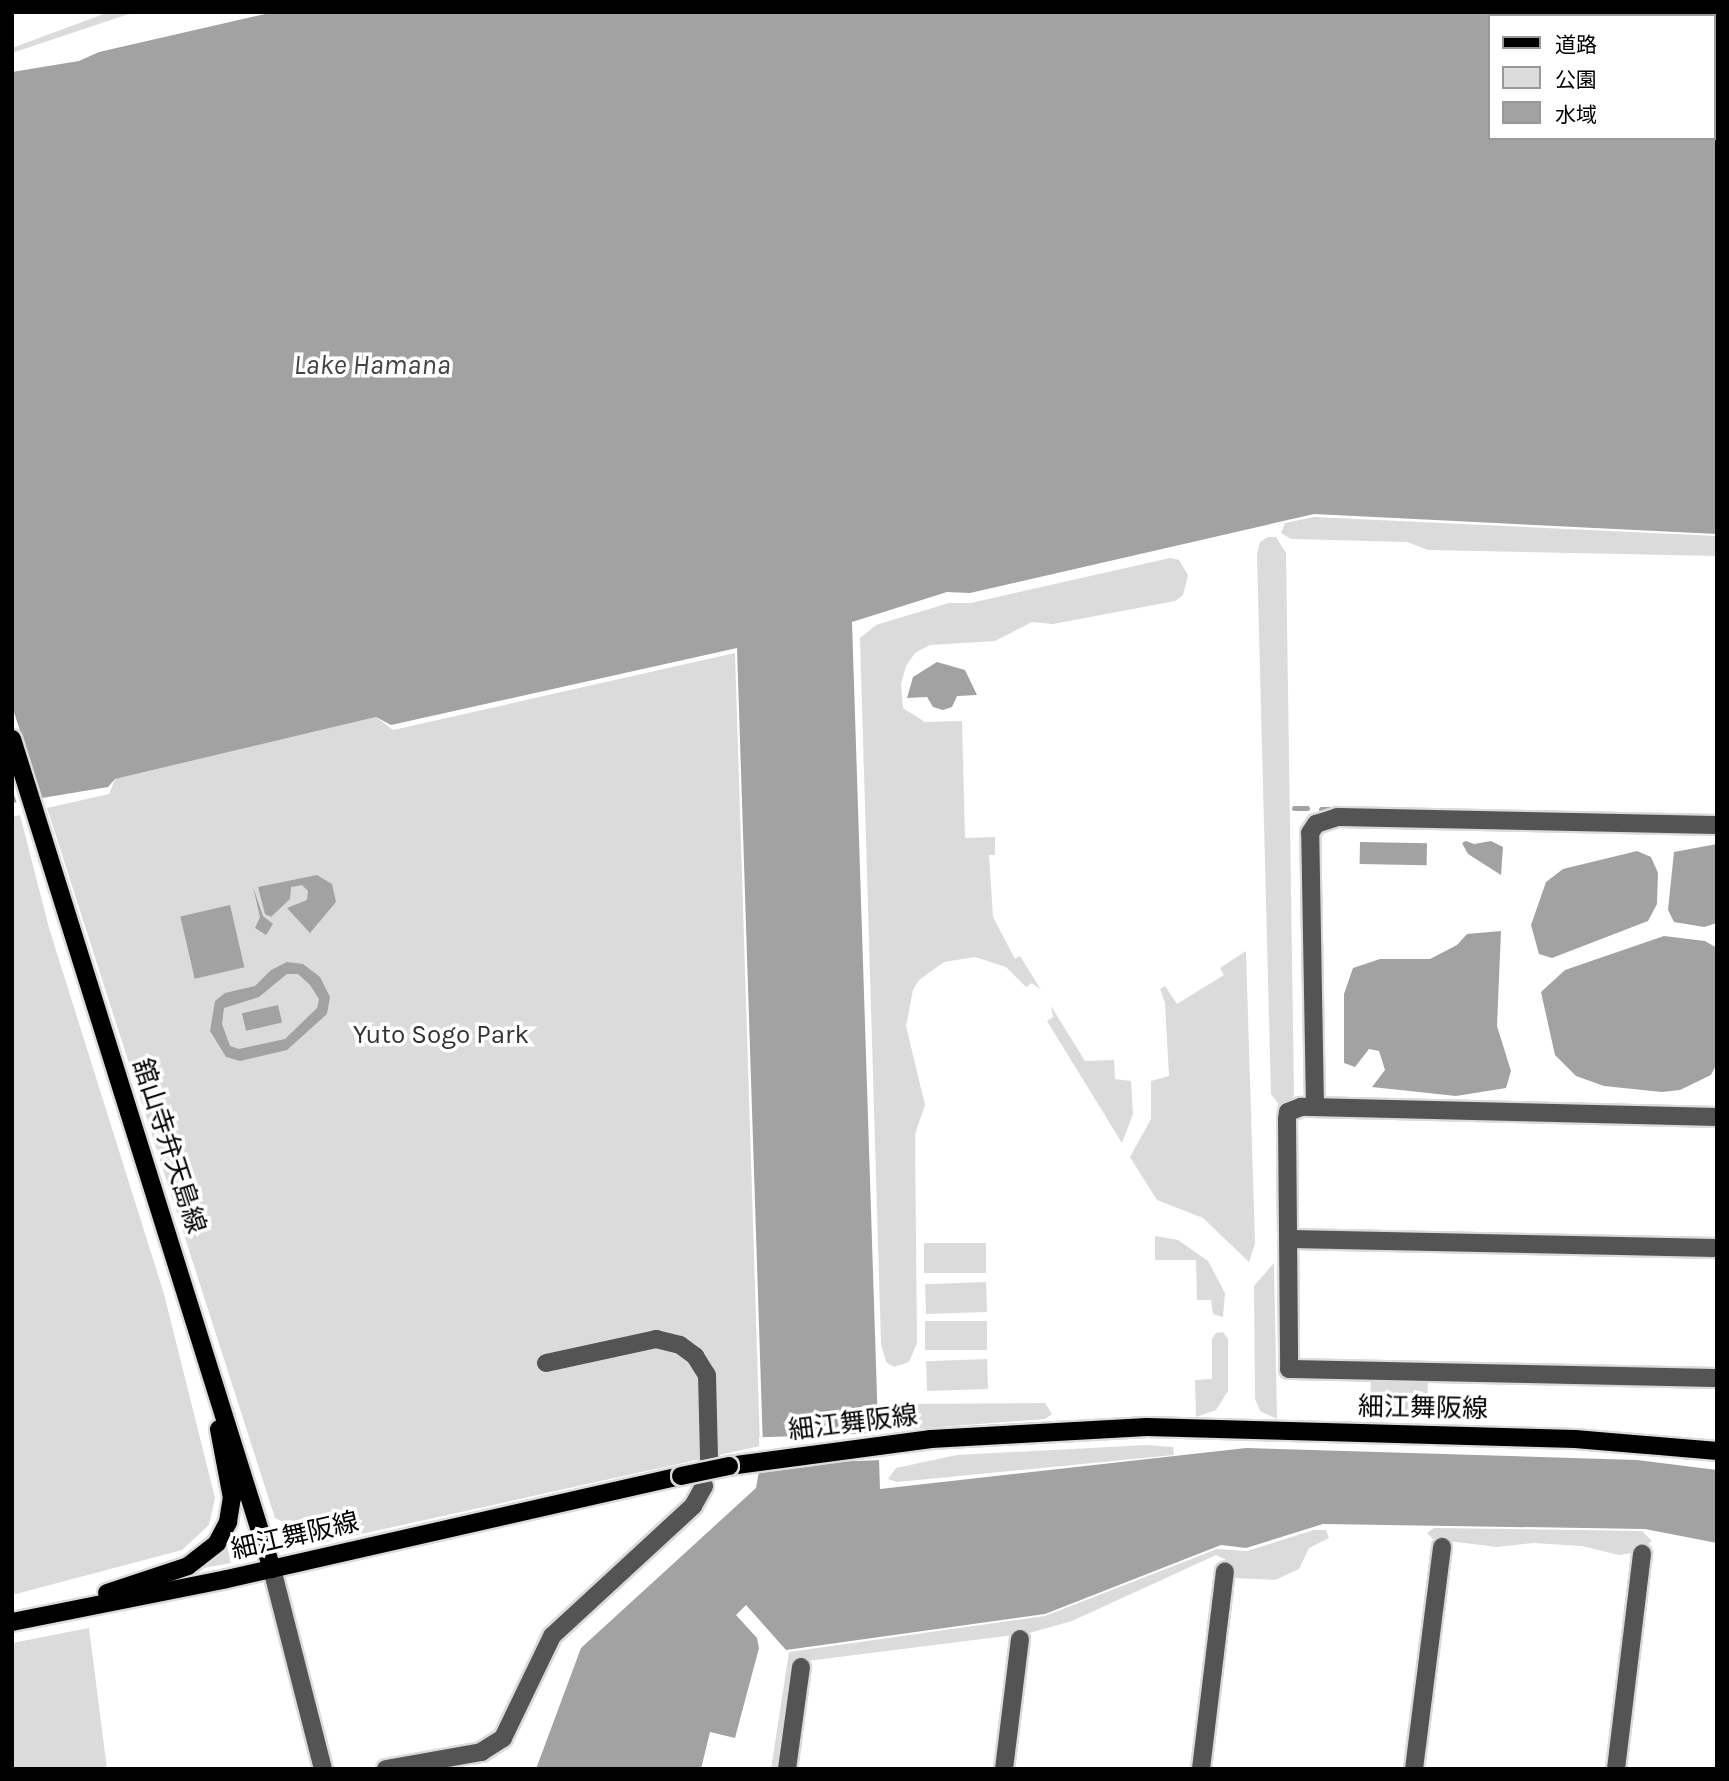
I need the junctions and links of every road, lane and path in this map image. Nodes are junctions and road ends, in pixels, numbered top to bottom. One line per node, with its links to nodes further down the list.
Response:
1 (12, 739): 7 (main road, 舘山寺弁天島線)
2 (1717, 825): 3 (street)
3 (1315, 1107): 4 (street); 5 (street)
4 (1717, 1117)
5 (1289, 1239): 6 (street); 9 (street)
6 (1717, 1248)
7 (200, 1331): 15 (main road, 舘山寺弁天島線); 17 (main road)
8 (546, 1363): 11 (street)
9 (1717, 1378)
10 (1717, 1451): 15 (main road, 細江舞阪線, bridge)
11 (709, 1459)
12 (705, 1486): 22 (street)
13 (1442, 1547): 26 (street)
14 (1642, 1554): 27 (street)
15 (272, 1569): 17 (main road, 細江舞阪線); 21 (street)
16 (1225, 1572): 25 (street)
17 (37, 1616): 18 (main road, 細江舞阪線)
18 (12, 1622)
19 (1020, 1639): 24 (street)
20 (801, 1667): 23 (street)
21 (323, 1769)
22 (386, 1769)
23 (787, 1769)
24 (1004, 1769)
25 (1201, 1769)
26 (1415, 1769)
27 (1616, 1769)

